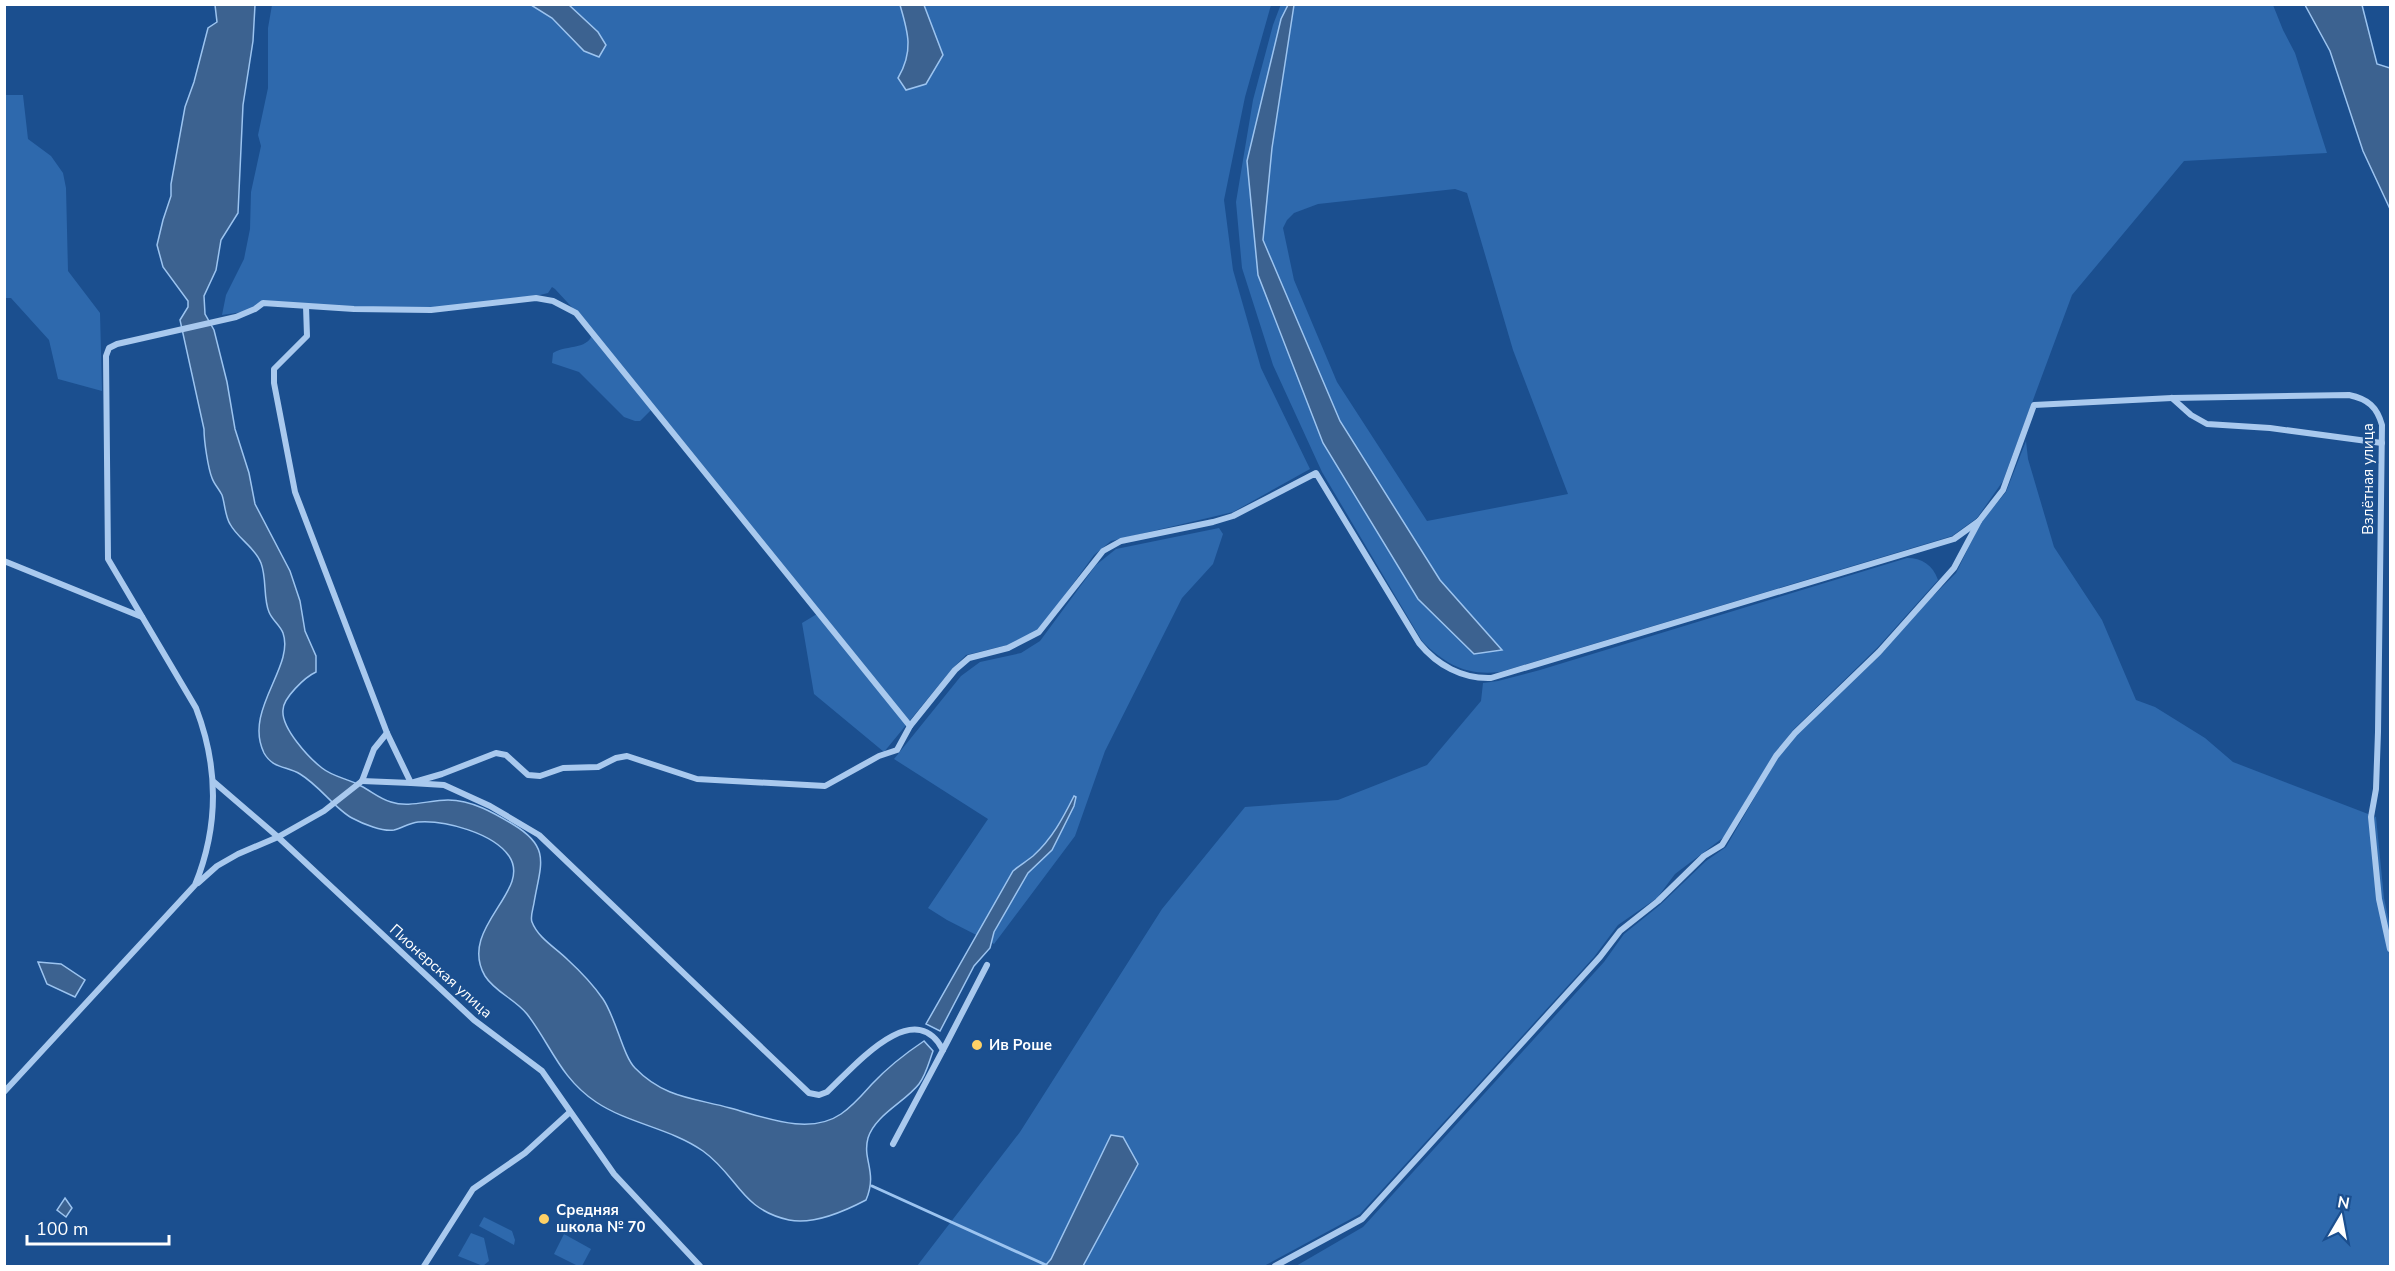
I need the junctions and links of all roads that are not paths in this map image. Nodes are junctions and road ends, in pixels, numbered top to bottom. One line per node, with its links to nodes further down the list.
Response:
1 (306, 306): 6 (street); 7 (street); 8 (street)
2 (2172, 398): 3 (street); 3 (street, Взлётная улица); 4 (street, Взлётная улица)
3 (2382, 443): 14 (street, Взлётная улица)
4 (1979, 521): 7 (street); 22 (street)
5 (4, 561): 6 (street)
6 (143, 617): 10 (street)
7 (910, 726): 11 (street)
8 (387, 733): 9 (street); 11 (street)
9 (362, 781): 11 (street); 12 (street)
10 (214, 782): 12 (street, Пионерская улица); 13 (street)
11 (411, 783): 16 (street)
12 (278, 837): 13 (street); 18 (street, Пионерская улица)
13 (195, 885): 17 (street)
14 (2391, 949)
15 (987, 964): 16 (street)
16 (942, 1050): 19 (street)
17 (4, 1092)
18 (570, 1112): 20 (street); 21 (street, Пионерская улица)
19 (893, 1144)
20 (424, 1266)
21 (700, 1266)
22 (1275, 1266)

